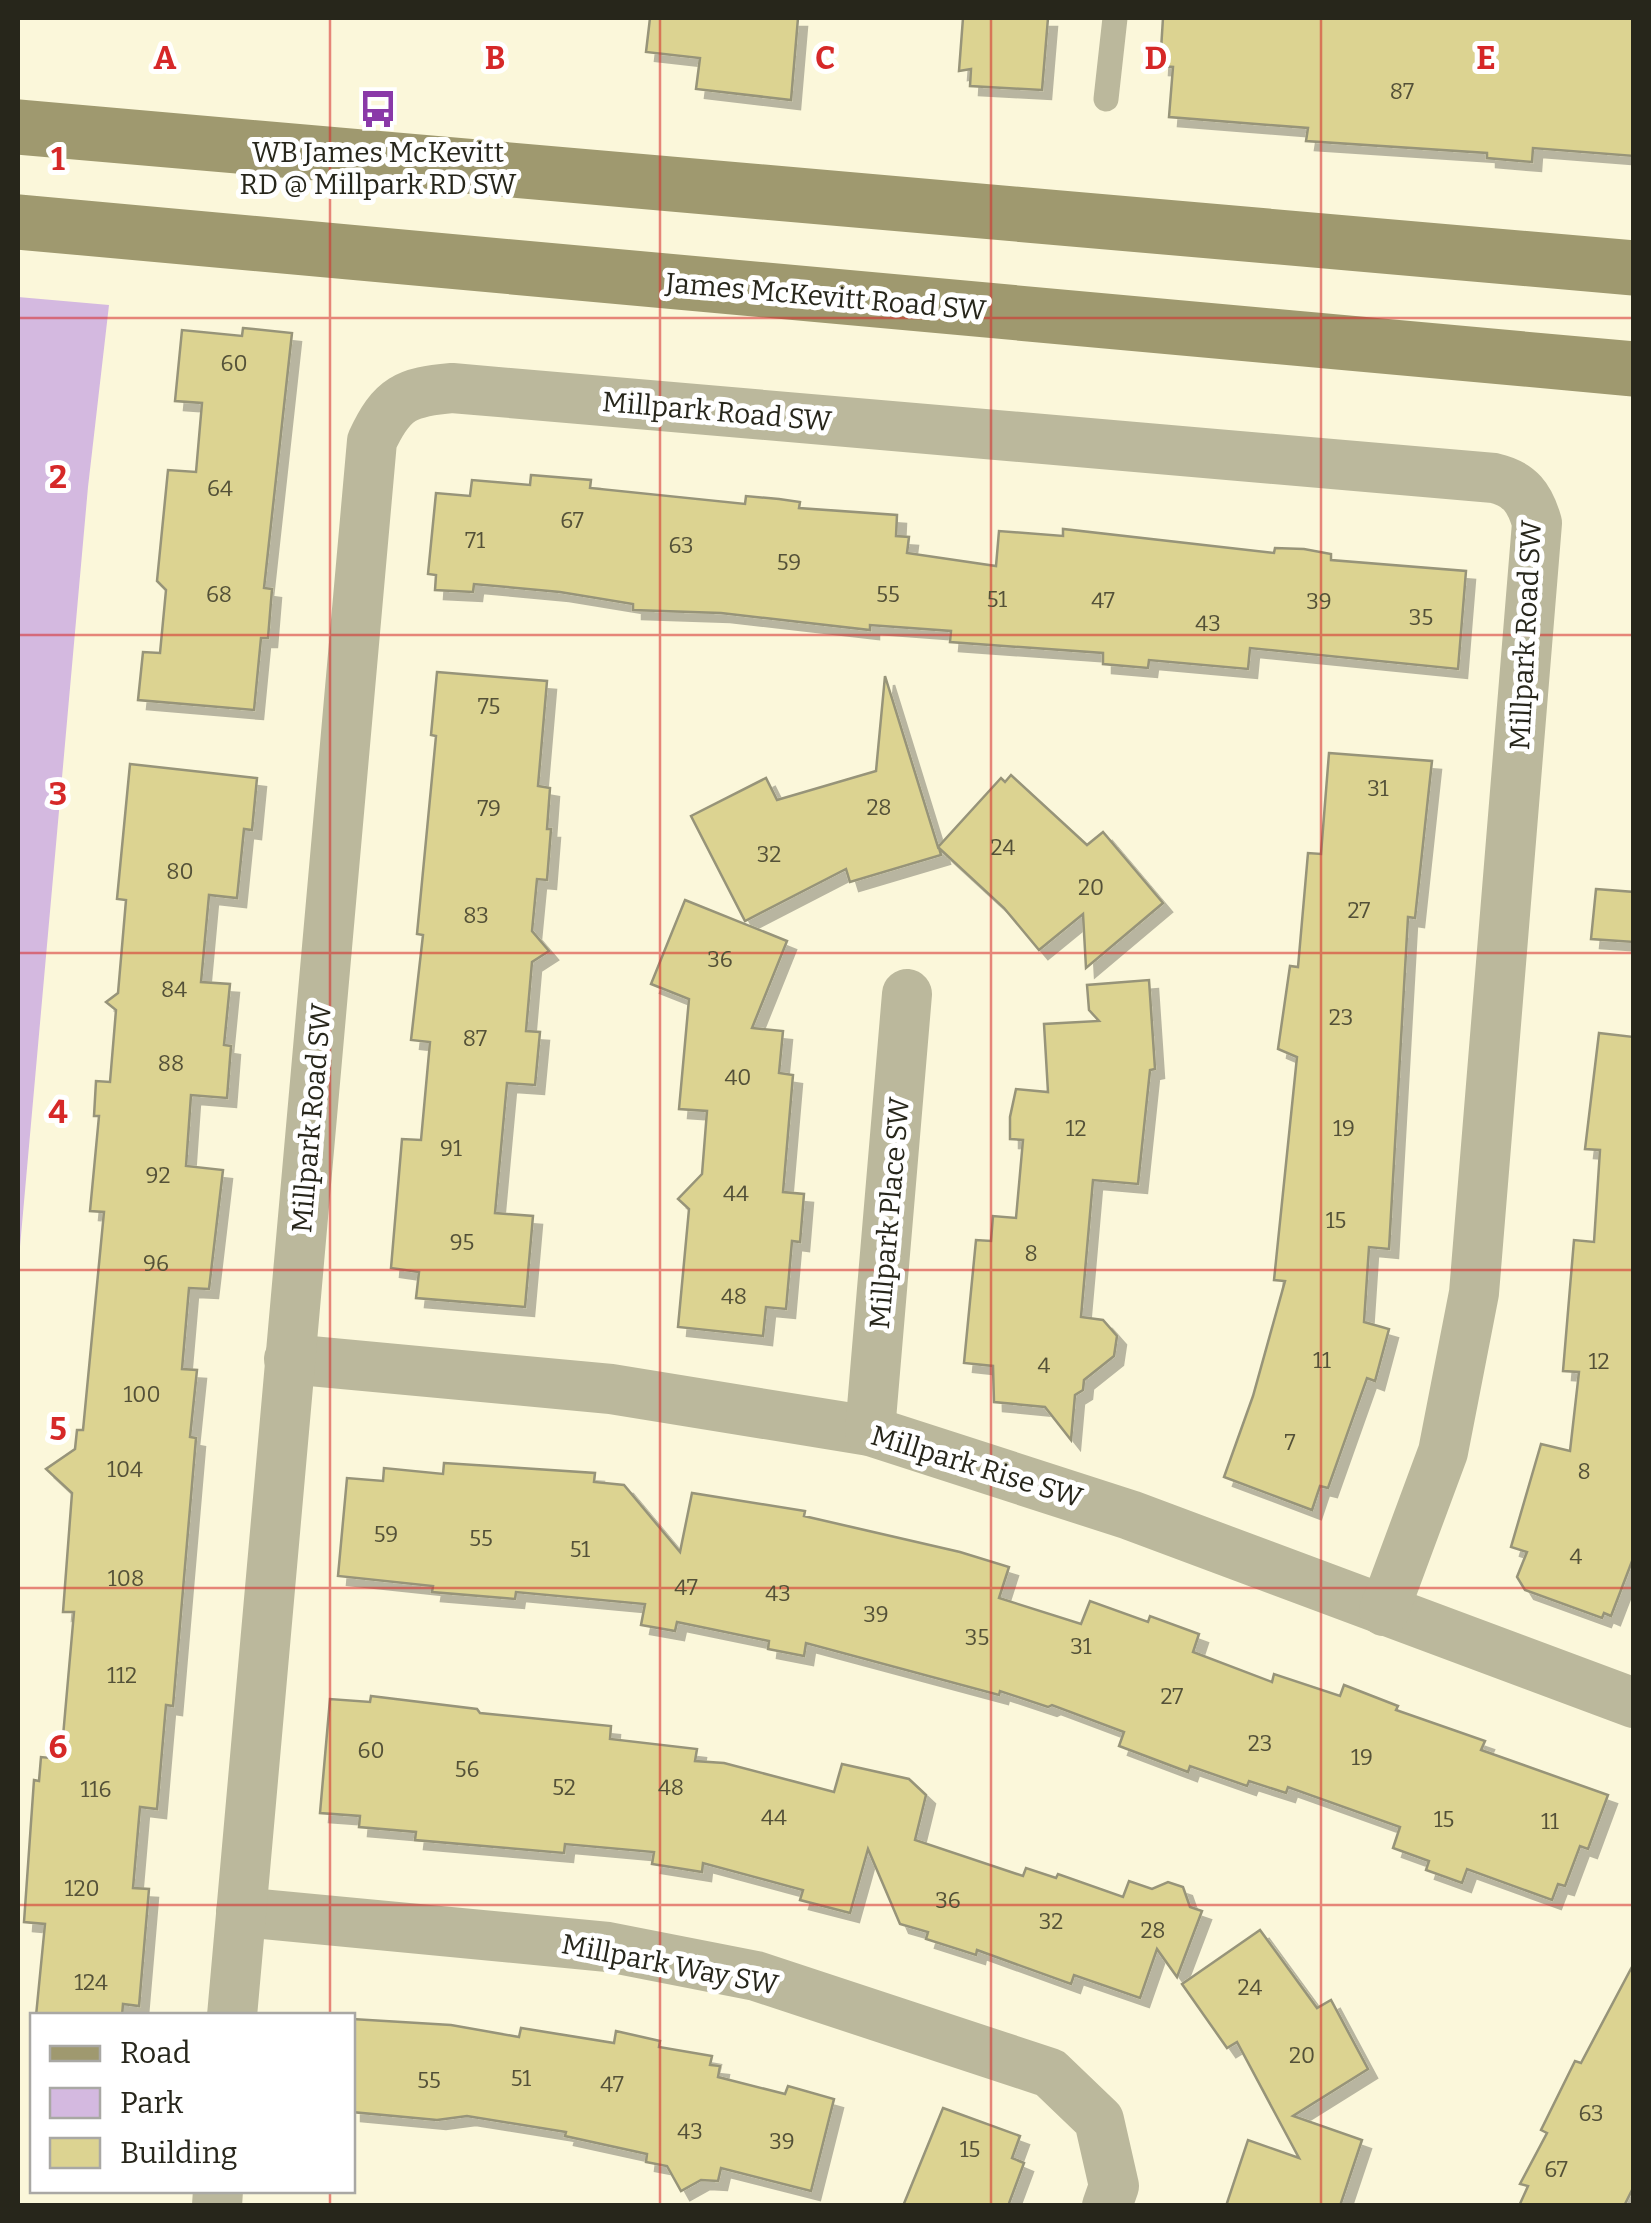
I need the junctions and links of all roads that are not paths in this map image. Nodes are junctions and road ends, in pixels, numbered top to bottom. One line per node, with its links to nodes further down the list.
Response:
1 (1115, 18): 2 (lane)
2 (1106, 99)
3 (18, 127): 5 (main road)
4 (18, 222): 6 (main road, James McKevitt Road SW)
5 (1634, 268)
6 (1634, 369)
7 (907, 994): 9 (street, Millpark Place SW)
8 (289, 1360): 9 (street, Millpark Rise SW); 10 (street, Millpark Road SW); 12 (street, Millpark Road SW)
9 (870, 1431): 10 (street, Millpark Rise SW)
10 (1384, 1611): 11 (street, Millpark Rise SW)
11 (1634, 1703)
12 (241, 1912): 13 (street, Millpark Road SW); 14 (street, Millpark Way SW)
13 (232, 2013)
14 (1107, 2206)

